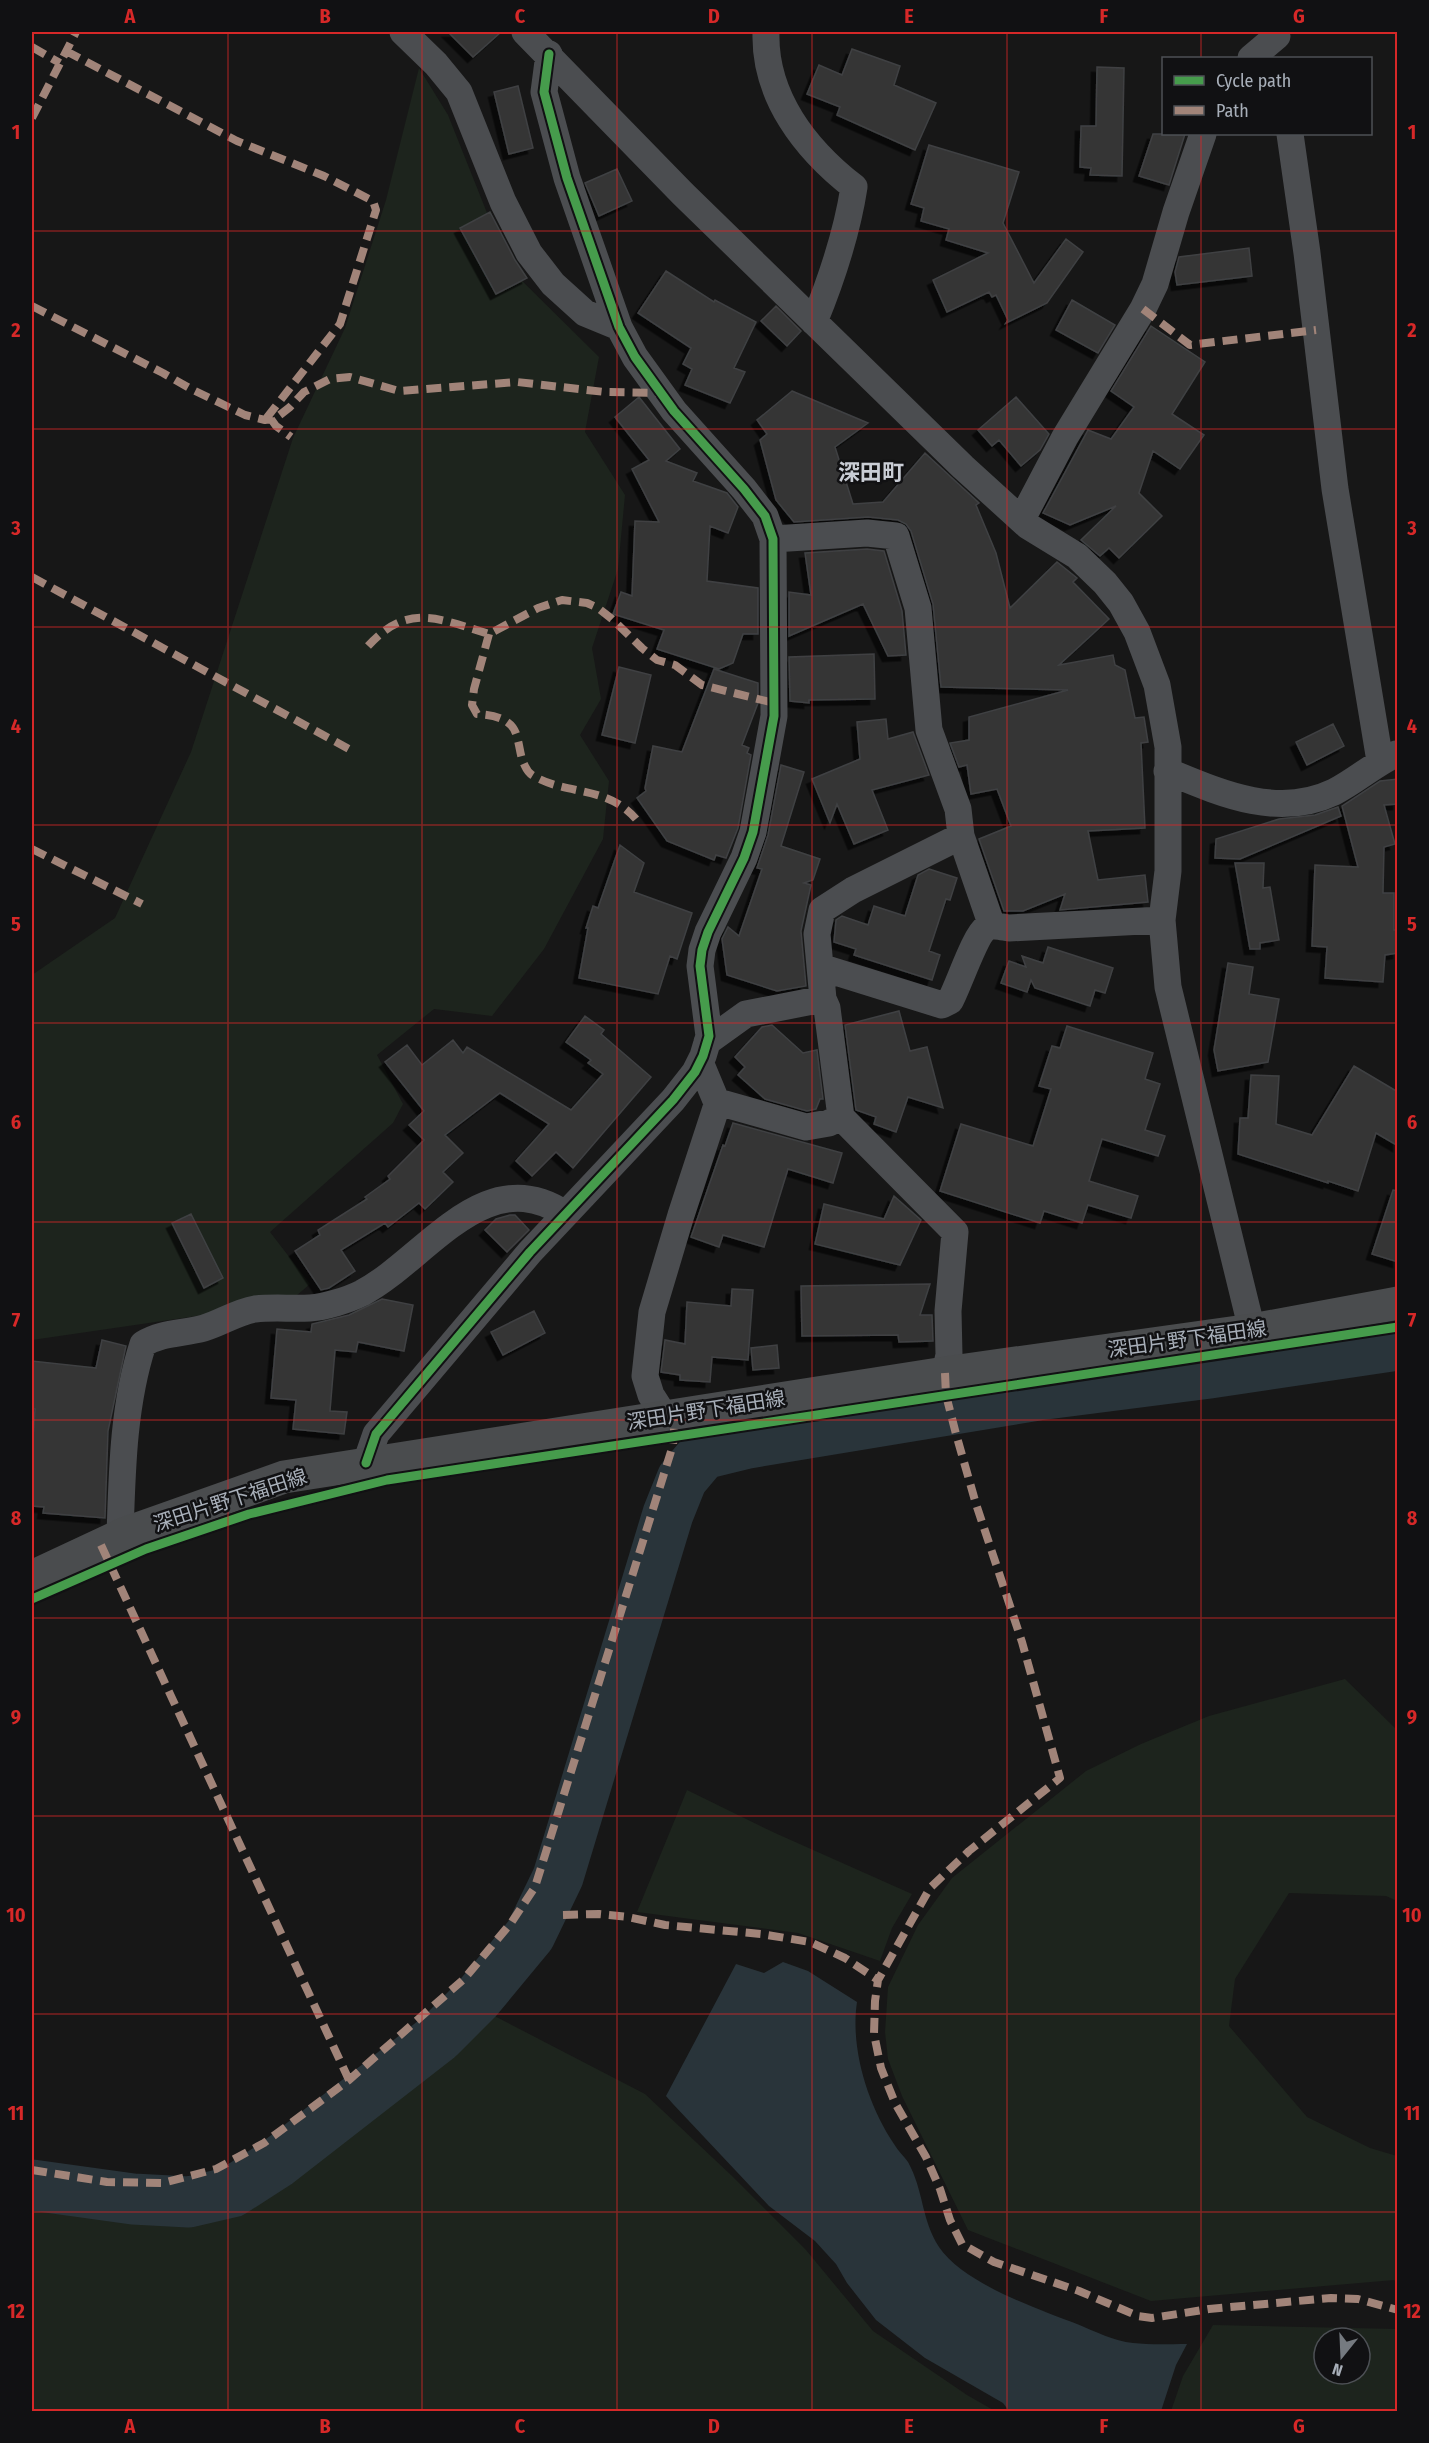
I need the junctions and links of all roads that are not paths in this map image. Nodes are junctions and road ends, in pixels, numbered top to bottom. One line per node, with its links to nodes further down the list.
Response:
1 (403, 32): 10 (street)
2 (525, 32): 5 (street)
3 (766, 32): 9 (street)
4 (1278, 42): 6 (street)
5 (549, 54): 9 (street); 10 (street)
6 (1253, 57)
7 (1203, 135): 11 (street)
8 (1290, 135): 13 (street)
9 (814, 322): 11 (street)
10 (619, 327): 12 (street)
11 (1022, 519): 14 (street)
12 (773, 539): 15 (street); 20 (street)
13 (1389, 757): 14 (street)
14 (1167, 771): 16 (street)
15 (961, 836): 17 (street); 18 (street)
16 (1162, 920): 17 (street); 25 (street)
17 (992, 926): 18 (street)
18 (820, 967): 19 (street)
19 (823, 999): 20 (street); 22 (street)
20 (704, 1052): 21 (street); 23 (street)
21 (718, 1102): 22 (street); 27 (street)
22 (841, 1117): 26 (street)
23 (565, 1214): 28 (street); 29 (street)
24 (1398, 1303): 25 (main road, 深田片野下福田線)
25 (1252, 1330): 26 (main road, 深田片野下福田線)
26 (945, 1374): 27 (main road, 深田片野下福田線)
27 (665, 1417): 28 (main road, 深田片野下福田線)
28 (366, 1463): 29 (main road, 深田片野下福田線)
29 (120, 1536): 30 (main road, 深田片野下福田線)
30 (32, 1577)

